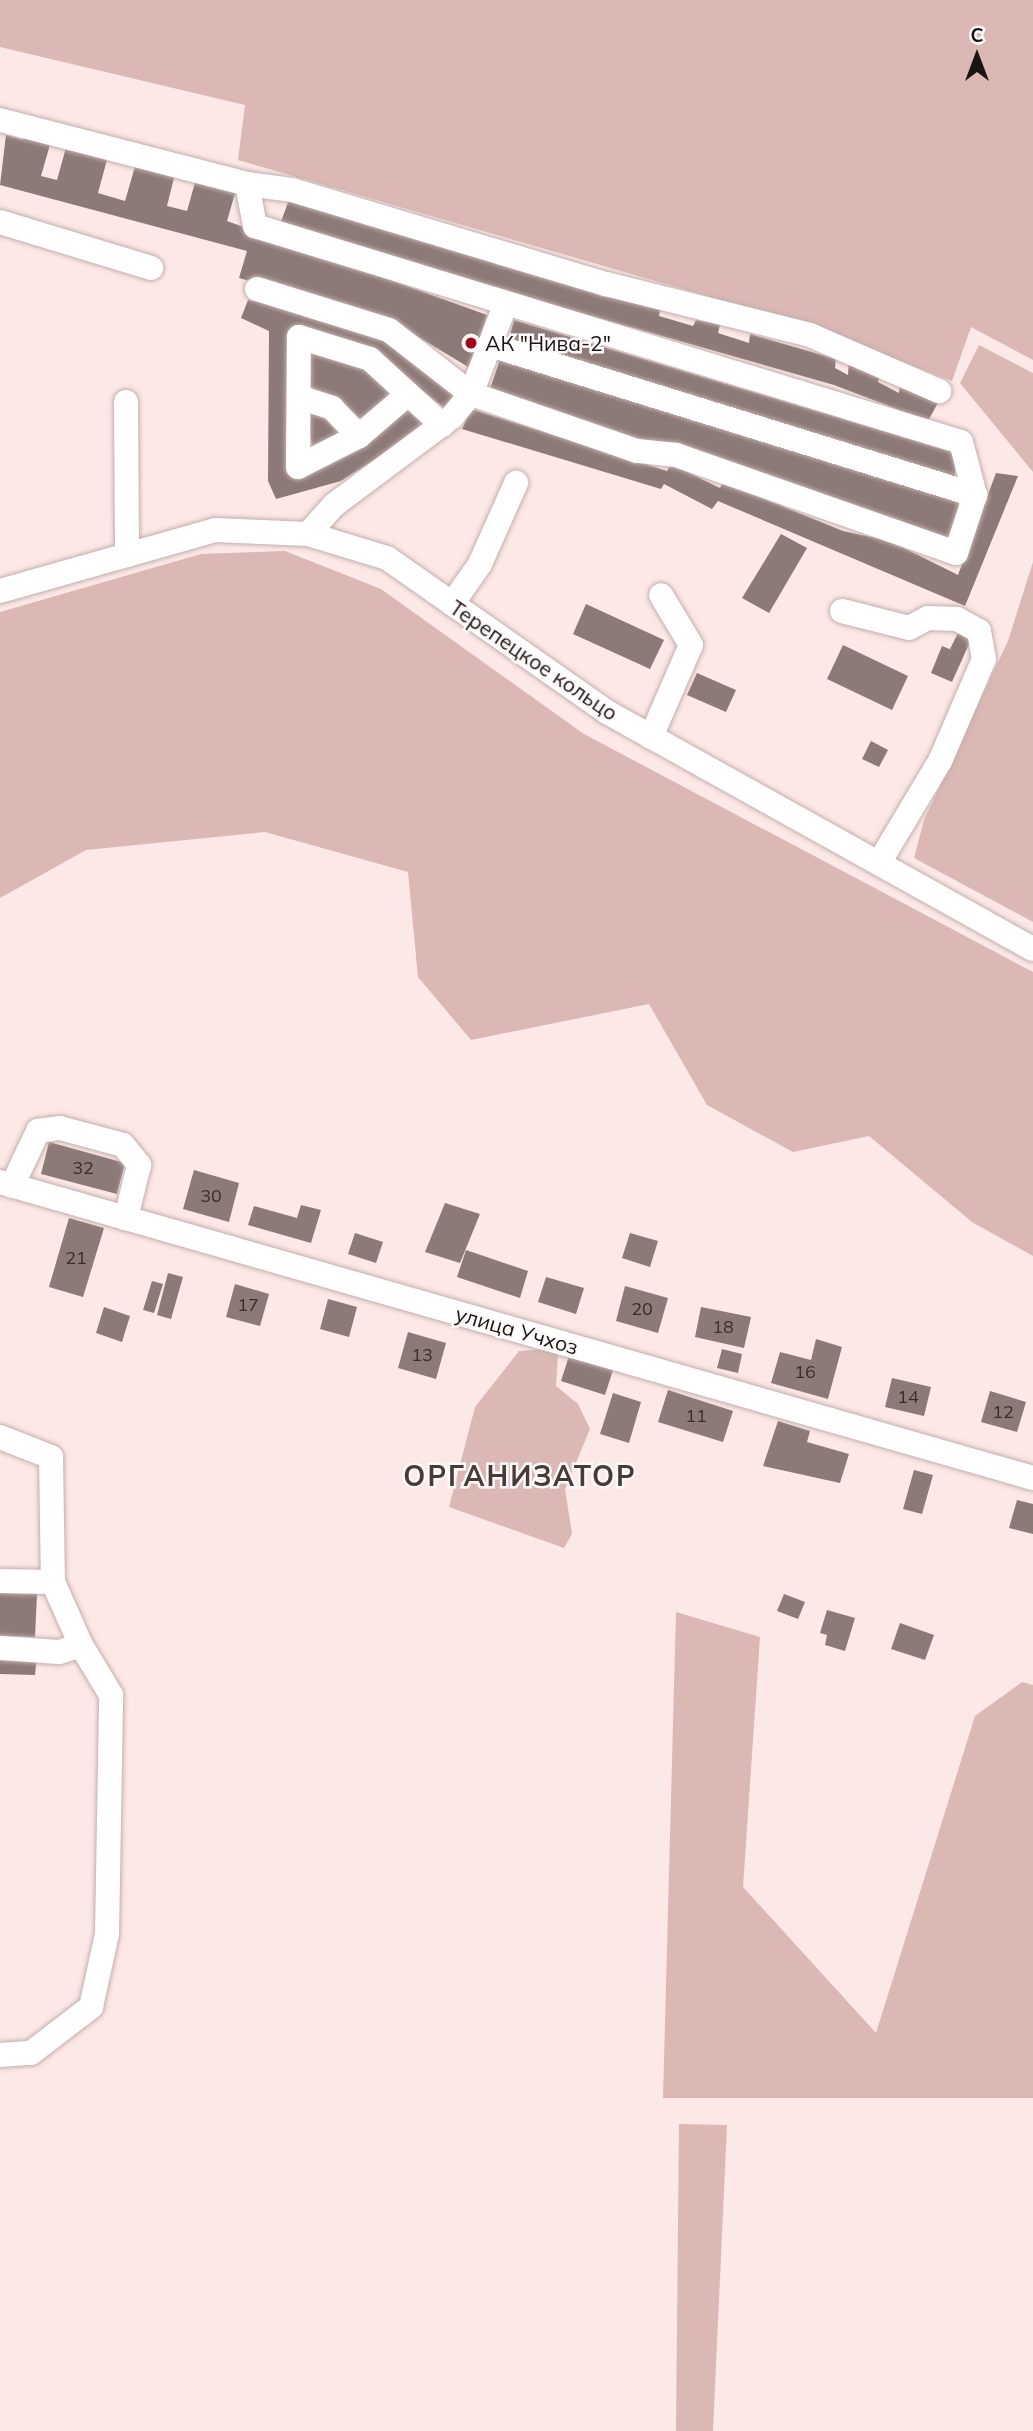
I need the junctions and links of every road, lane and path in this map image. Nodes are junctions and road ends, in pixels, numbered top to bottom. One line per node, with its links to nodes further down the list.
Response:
1 (0, 120): 2 (street)
2 (247, 184): 6 (street); 8 (street)
3 (0, 222): 4 (street)
4 (151, 268)
5 (257, 289): 10 (street)
6 (506, 303): 7 (street); 16 (street)
7 (490, 345): 10 (street); 16 (street)
8 (939, 391)
9 (408, 394): 11 (street); 13 (street); 14 (street)
10 (471, 394): 13 (street); 16 (street)
11 (299, 397): 14 (street); 14 (street)
12 (126, 402): 18 (street)
13 (442, 425): 17 (street)
14 (359, 436)
15 (516, 483): 21 (street)
16 (975, 495)
17 (308, 534): 18 (street, Терепецкое кольцо); 21 (street, Терепецкое кольцо)
18 (127, 555): 19 (street, Терепецкое кольцо)
19 (0, 592)
20 (662, 595): 23 (street)
21 (452, 604): 23 (street, Терепецкое кольцо)
22 (842, 611): 24 (street)
23 (651, 737): 24 (street, Терепецкое кольцо)
24 (879, 863): 25 (street, Терепецкое кольцо)
25 (1033, 949)
26 (6, 1184): 27 (street, улица Учхоз); 27 (street)
27 (126, 1218): 29 (street, улица Учхоз)
28 (0, 1437): 31 (street)
29 (1033, 1478)
30 (0, 1581): 31 (street)
31 (53, 1582): 32 (street)
32 (81, 1645): 33 (street); 34 (street)
33 (0, 1648)
34 (0, 2055)

